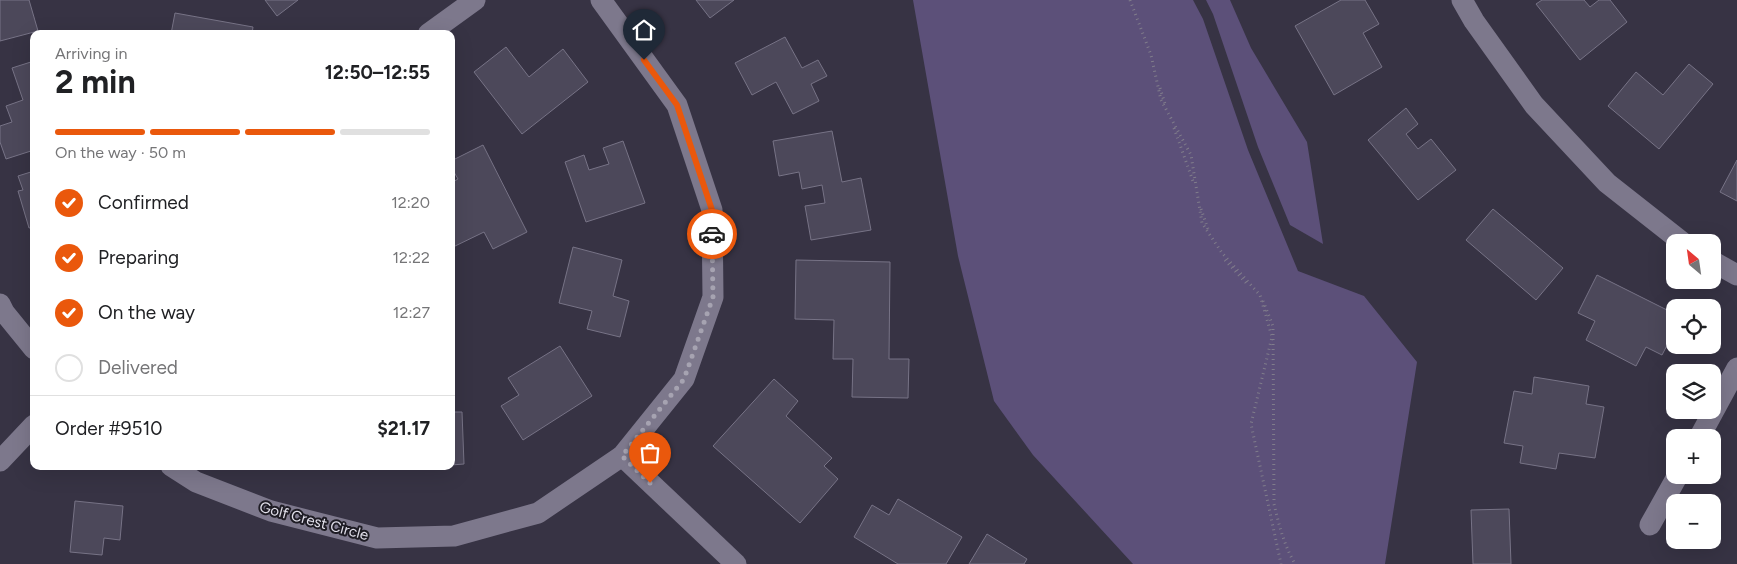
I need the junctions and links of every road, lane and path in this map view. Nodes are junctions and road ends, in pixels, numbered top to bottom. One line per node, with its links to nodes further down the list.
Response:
1 (475, 0): 5 (street)
2 (601, 0): 14 (street, Golf Crest Circle)
3 (1131, 0): 20 (path); 21 (path)
4 (1462, 0): 6 (street)
5 (434, 30)
6 (1672, 234)
7 (1721, 266): 8 (street)
8 (1737, 275)
9 (0, 304): 10 (street)
10 (30, 344)
11 (1737, 368): 13 (street)
12 (30, 429): 15 (street)
13 (1704, 429)
14 (622, 456): 16 (street, Golf Crest Circle); 19 (street)
15 (0, 461)
16 (176, 470)
17 (1673, 484): 18 (street)
18 (1650, 525)
19 (736, 564)
20 (1281, 564)
21 (1295, 564)

